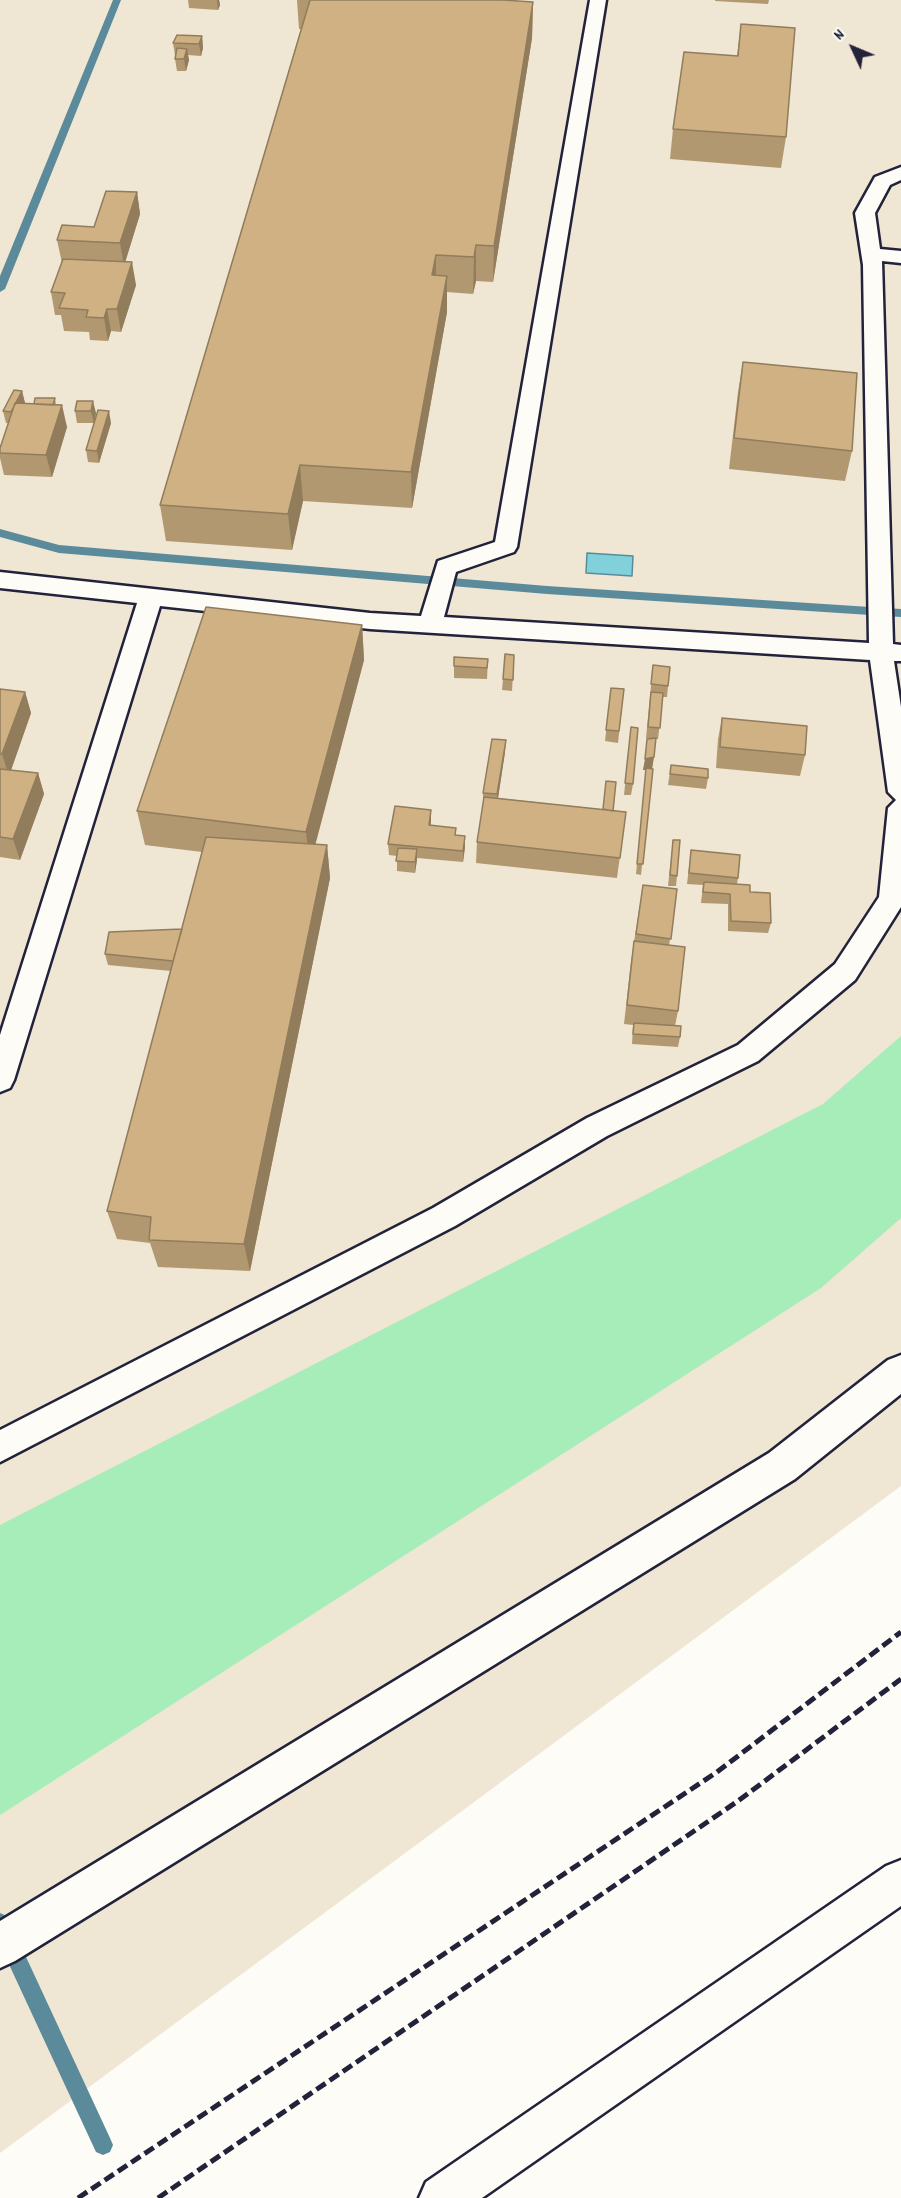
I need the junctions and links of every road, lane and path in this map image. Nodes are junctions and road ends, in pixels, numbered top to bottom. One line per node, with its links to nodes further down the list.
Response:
1 (598, 0): 7 (lane)
2 (901, 173): 3 (lane)
3 (871, 254): 4 (lane); 8 (lane)
4 (901, 257)
5 (0, 580): 6 (lane)
6 (151, 597): 7 (lane); 11 (lane)
7 (430, 625): 8 (lane)
8 (891, 653): 9 (lane)
9 (901, 792)
10 (901, 808): 13 (lane)
11 (0, 1080)
12 (901, 1372): 15 (street)
13 (0, 1447)
14 (901, 1881): 16 (street)
15 (0, 1946)
16 (442, 2198)

